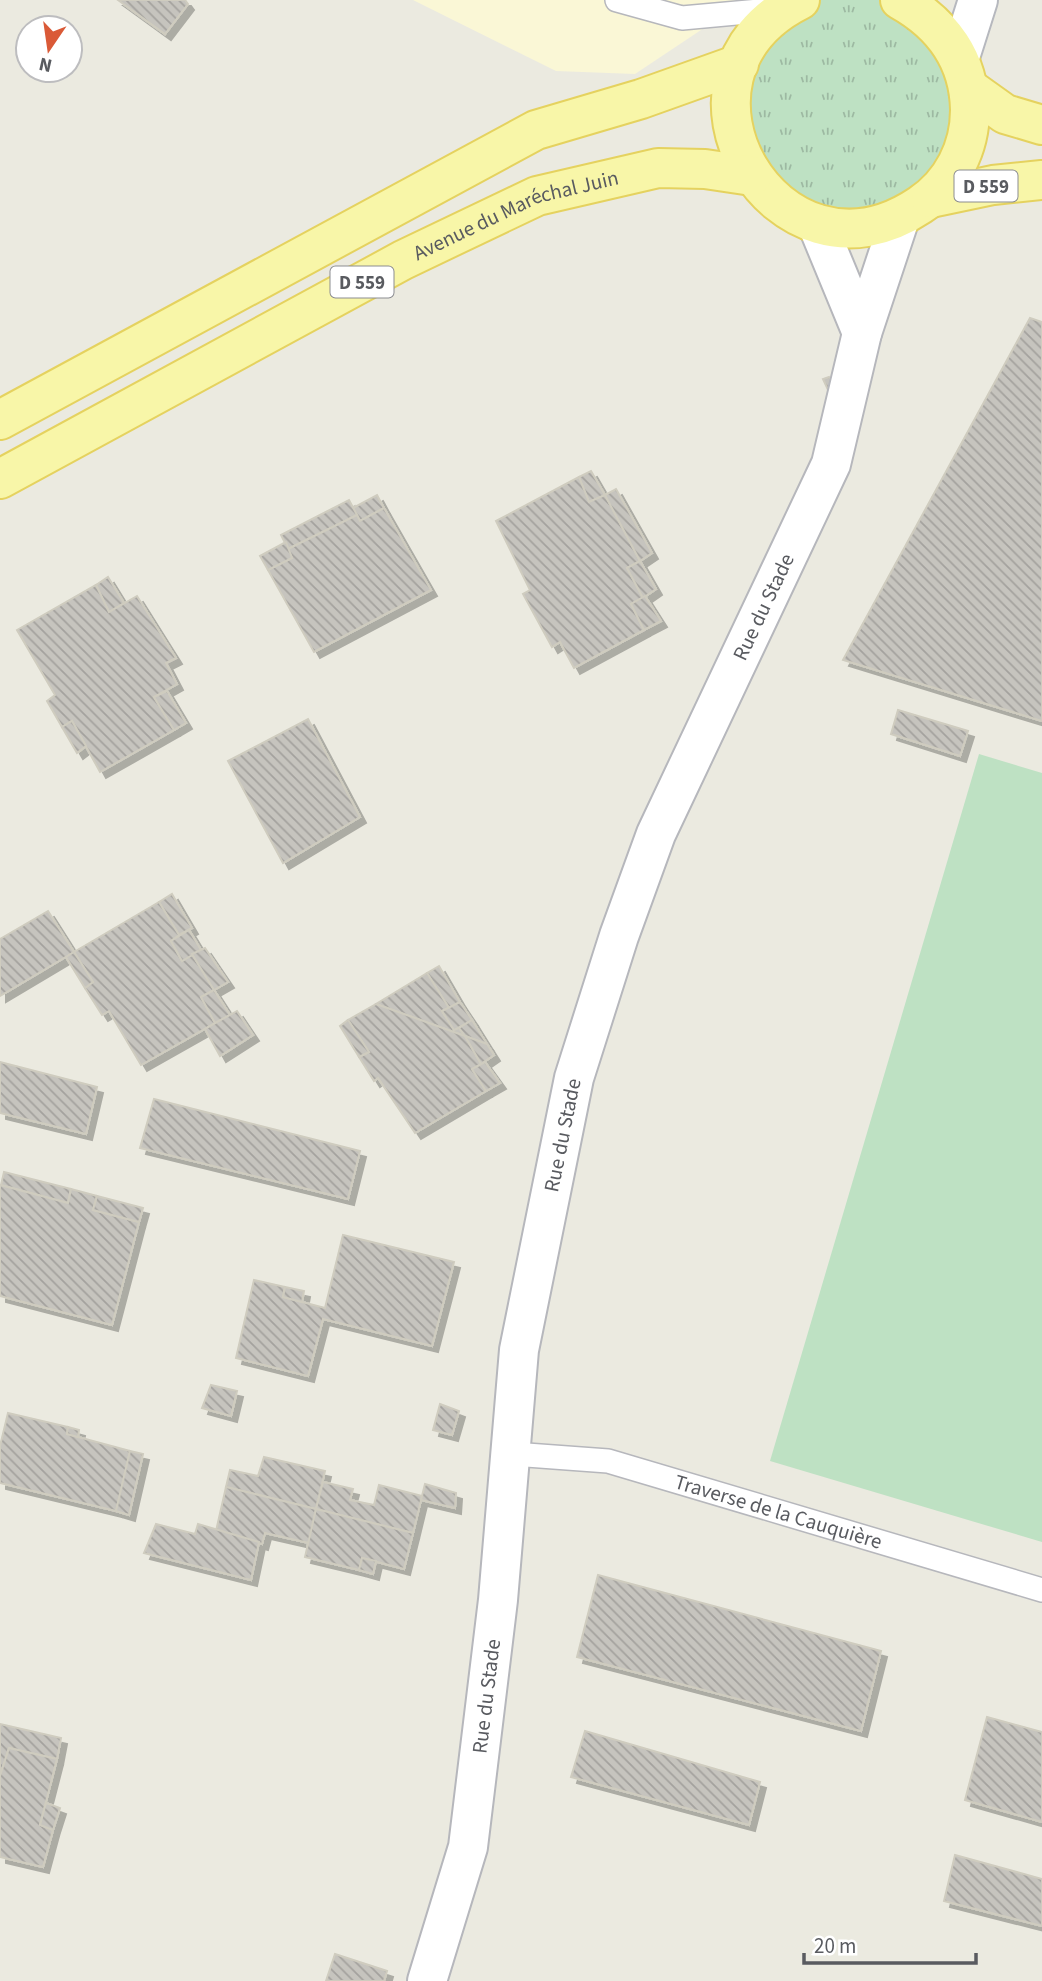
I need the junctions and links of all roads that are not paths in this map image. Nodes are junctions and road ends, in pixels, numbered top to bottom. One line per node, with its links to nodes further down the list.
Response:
1 (617, 0): 4 (lane)
2 (900, 0): 6 (main road)
3 (978, 0): 6 (street)
4 (791, 5): 5 (main road)
5 (739, 64): 8 (main road); 13 (main road, D 559)
6 (965, 73): 7 (main road); 10 (main road)
7 (1042, 125)
8 (752, 176): 11 (main road); 14 (main road, Avenue du Maréchal Juin / D 559)
9 (1042, 180): 10 (main road, D 559)
10 (916, 208): 11 (main road); 12 (street, Rue du Stade)
11 (817, 224): 12 (street)
12 (862, 333): 15 (street, Rue du Stade)
13 (0, 419)
14 (0, 479)
15 (513, 1454): 16 (lane, Traverse de la Cauquière); 17 (street, Rue du Stade)
16 (1042, 1590)
17 (427, 1981)

